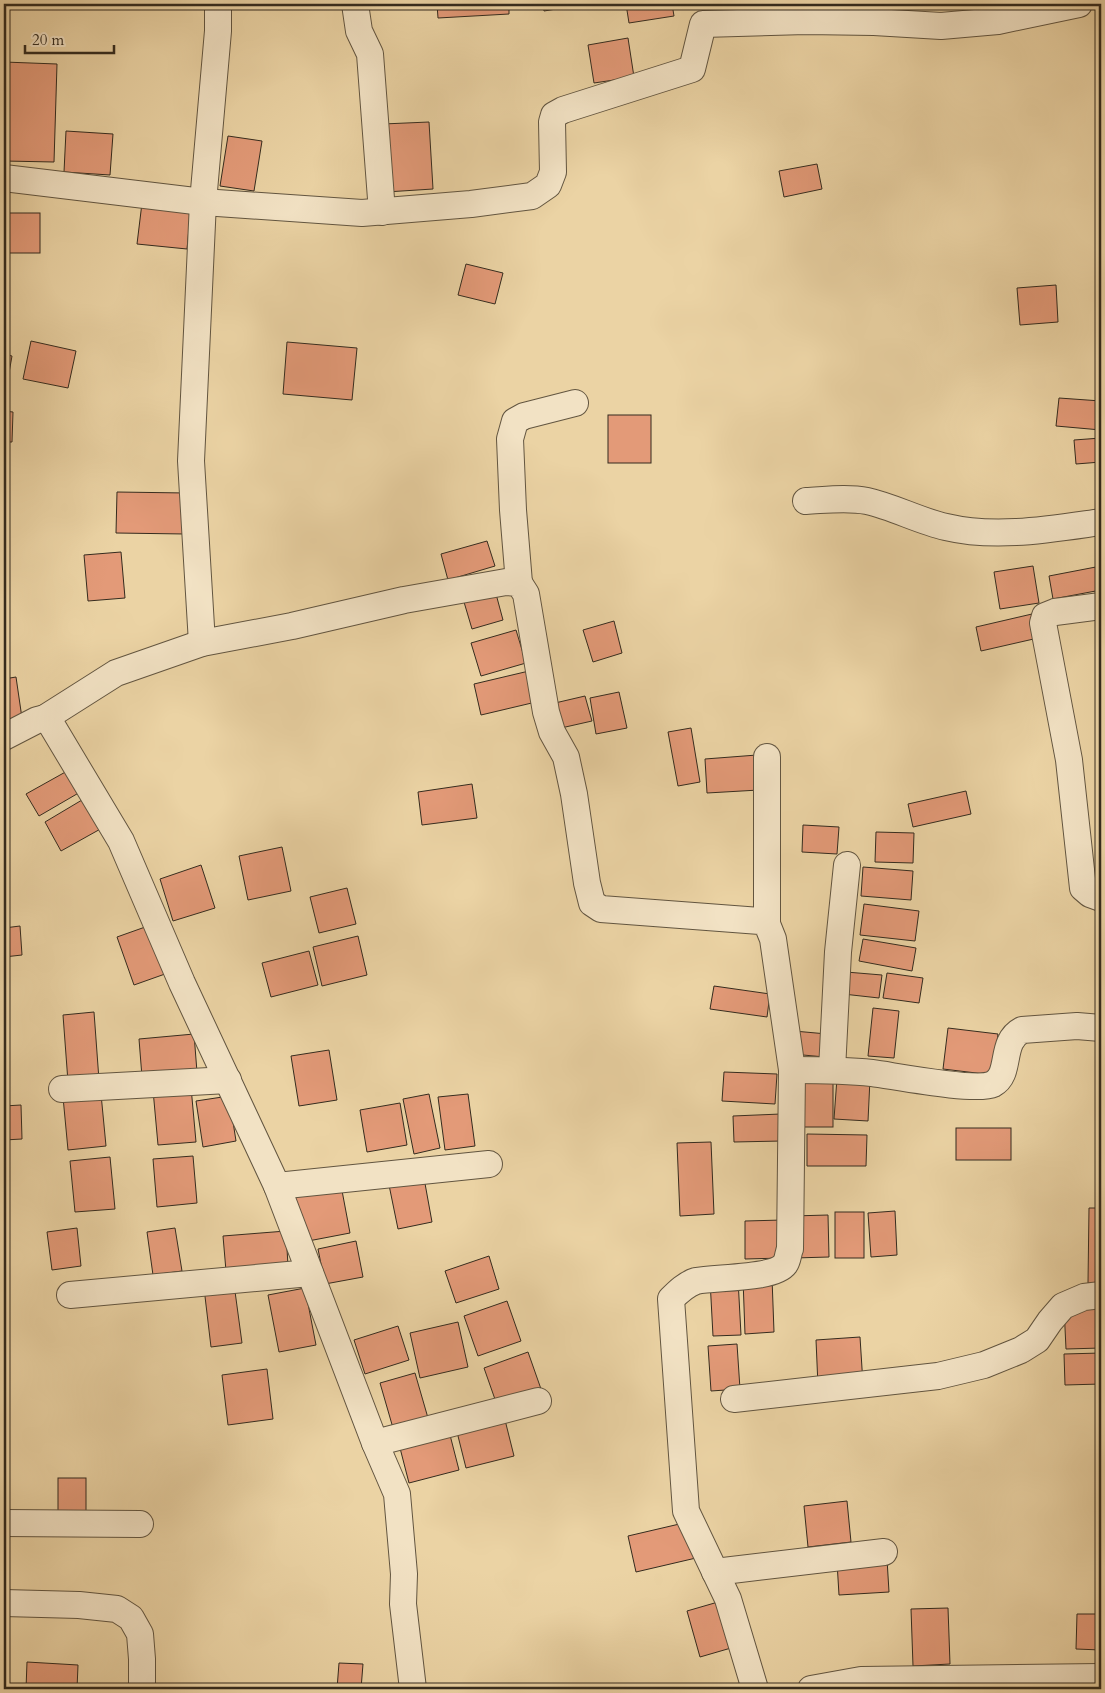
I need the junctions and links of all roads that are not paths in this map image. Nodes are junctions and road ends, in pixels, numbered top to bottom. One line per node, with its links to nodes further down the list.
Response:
1 (218, 4): 5 (street)
2 (355, 4): 6 (street)
3 (1080, 4): 6 (street)
4 (4, 178): 5 (street)
5 (203, 202): 6 (street); 12 (street)
6 (382, 212)
7 (575, 403): 10 (street)
8 (806, 501): 9 (street)
9 (1101, 522)
10 (519, 583): 12 (street); 18 (street)
11 (1101, 606): 17 (street)
12 (202, 643): 13 (street)
13 (46, 718): 14 (street); 22 (street)
14 (4, 737)
15 (767, 757): 18 (street)
16 (847, 865): 21 (street)
17 (1101, 898)
18 (767, 924): 20 (street)
19 (1101, 1028): 21 (street)
20 (792, 1070): 21 (street); 35 (street)
21 (832, 1070)
22 (228, 1080): 23 (street); 25 (street)
23 (62, 1089)
24 (489, 1164): 25 (street)
25 (277, 1186): 26 (street)
26 (310, 1273): 27 (street); 31 (street)
27 (70, 1295)
28 (1101, 1295): 29 (street)
29 (734, 1399)
30 (538, 1401): 31 (street)
31 (375, 1442): 40 (street)
32 (4, 1523): 33 (street)
33 (140, 1524)
34 (884, 1552): 35 (street)
35 (716, 1572): 41 (street)
36 (4, 1603): 39 (street)
37 (1101, 1677): 38 (street)
38 (1006, 1684): 42 (street)
39 (142, 1689)
40 (413, 1689)
41 (755, 1689)
42 (811, 1689)

